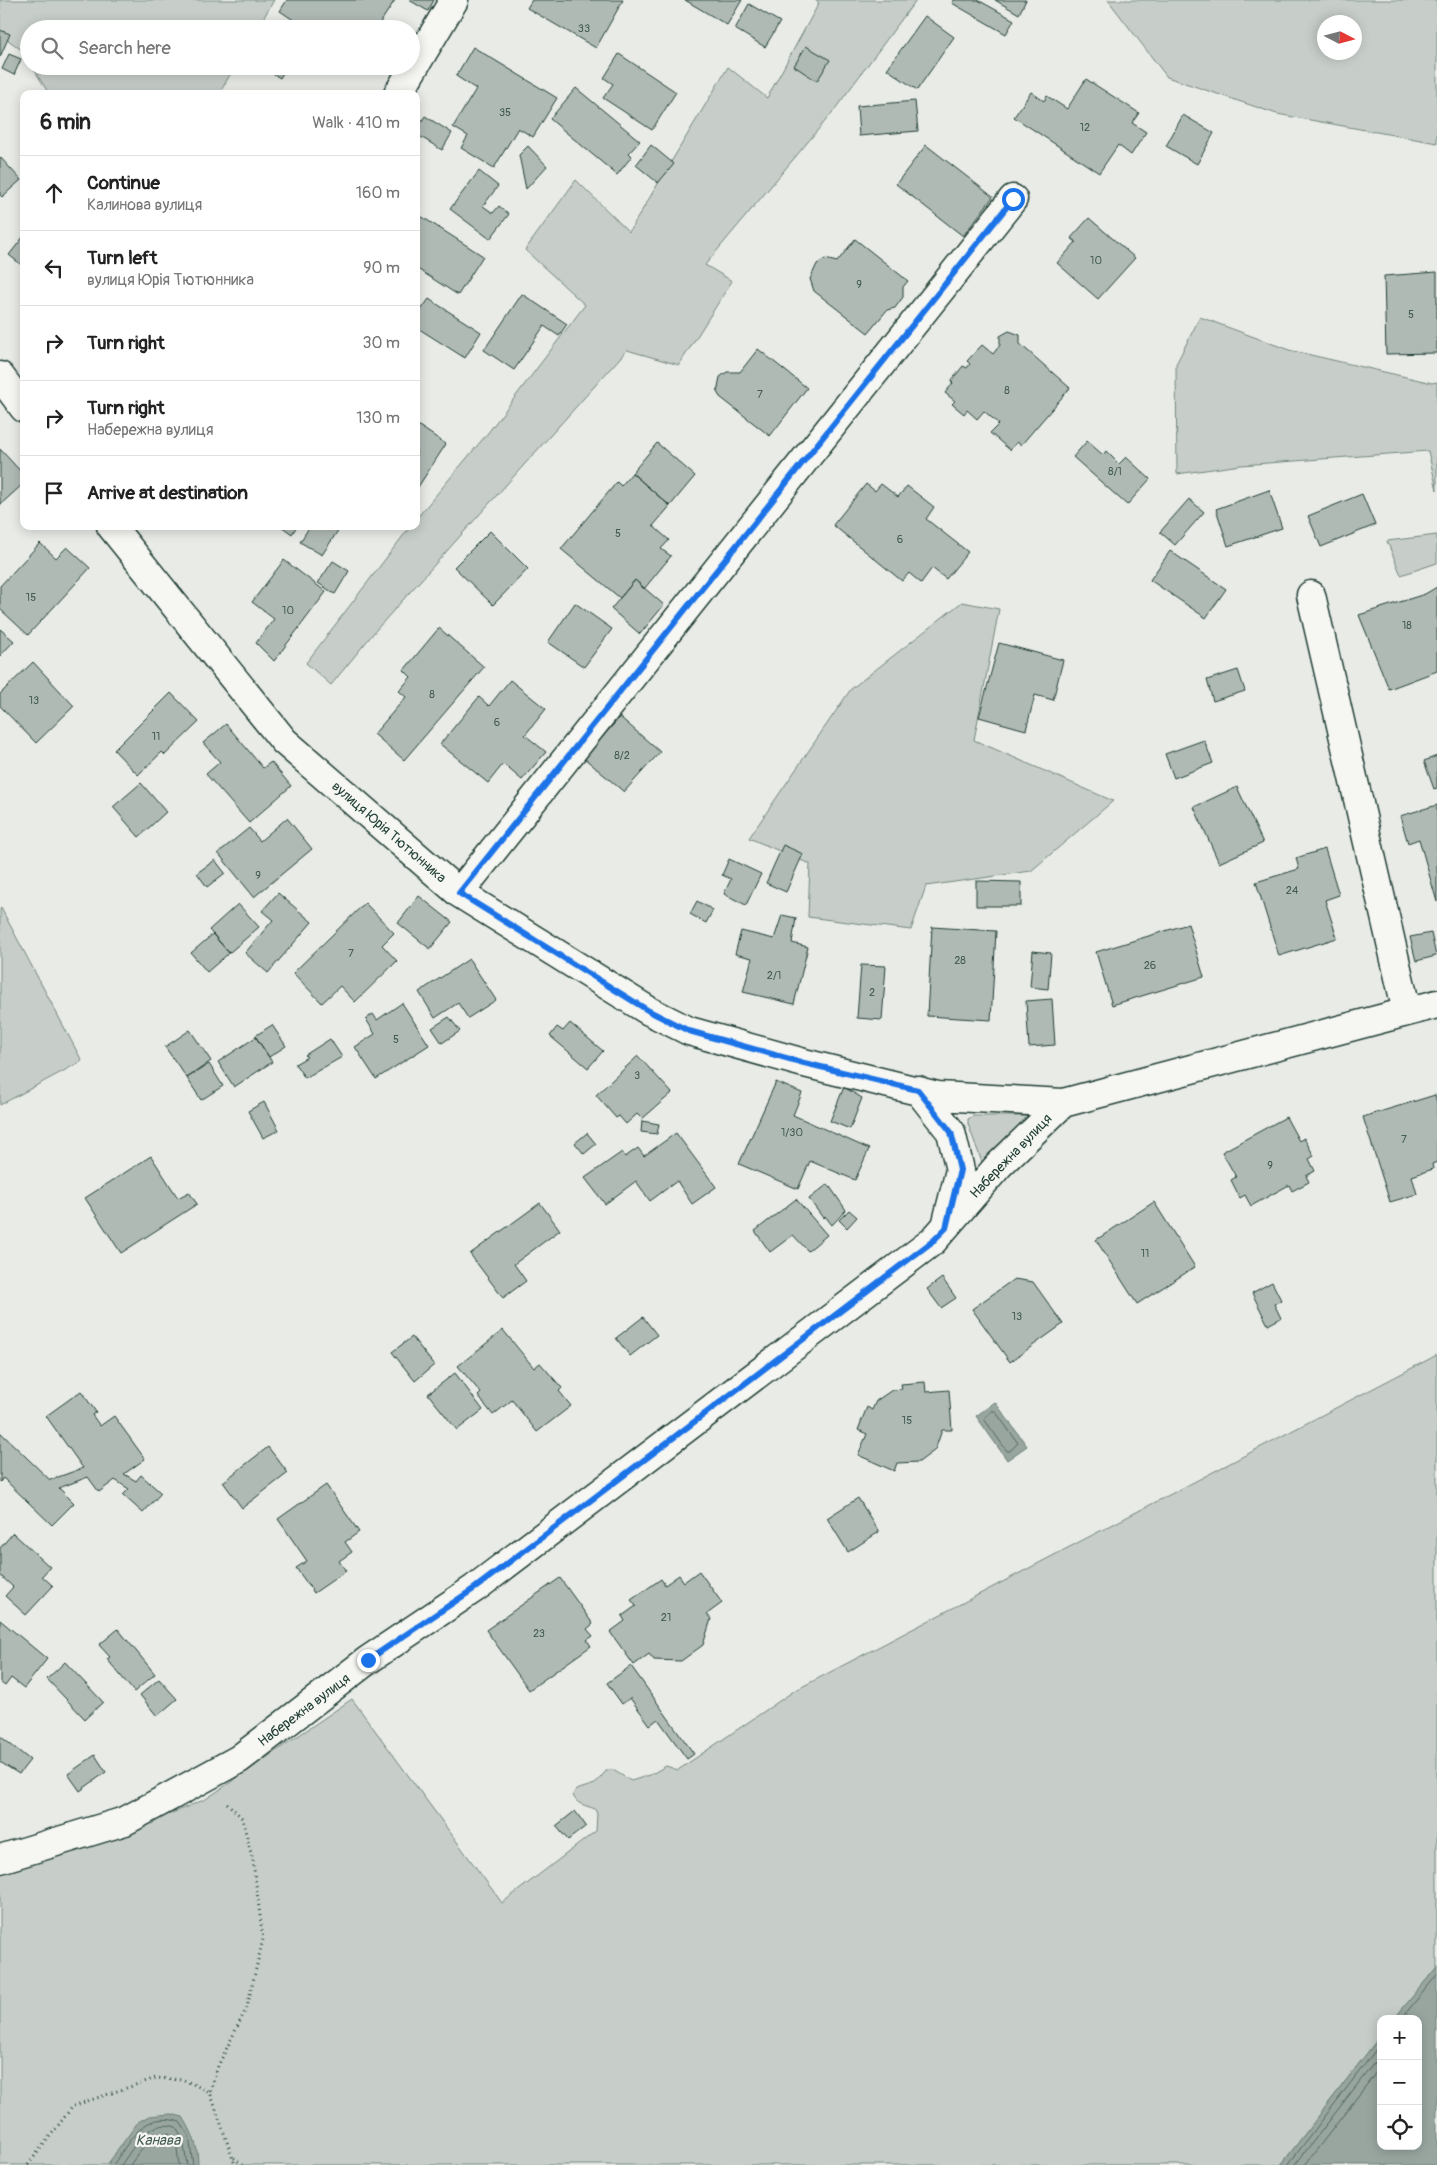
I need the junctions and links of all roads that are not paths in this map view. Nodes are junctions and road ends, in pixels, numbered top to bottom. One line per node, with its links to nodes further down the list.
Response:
1 (454, 0): 2 (street)
2 (420, 57)
3 (409, 75): 4 (street)
4 (400, 90)
5 (1013, 199): 10 (street)
6 (0, 376): 7 (street)
7 (20, 403)
8 (124, 533): 10 (street, вулиця Юрія Тютюнника)
9 (1311, 595): 12 (street)
10 (459, 893): 13 (street, вулиця Юрія Тютюнника)
11 (1437, 1004): 12 (street, Набережна вулиця)
12 (1407, 1012): 14 (street, Набережна вулиця)
13 (918, 1090): 14 (street, вулиця Юрія Тютюнника); 15 (street)
14 (1063, 1103): 15 (street, Набережна вулиця)
15 (946, 1228): 16 (street, Набережна вулиця)
16 (0, 1858)

